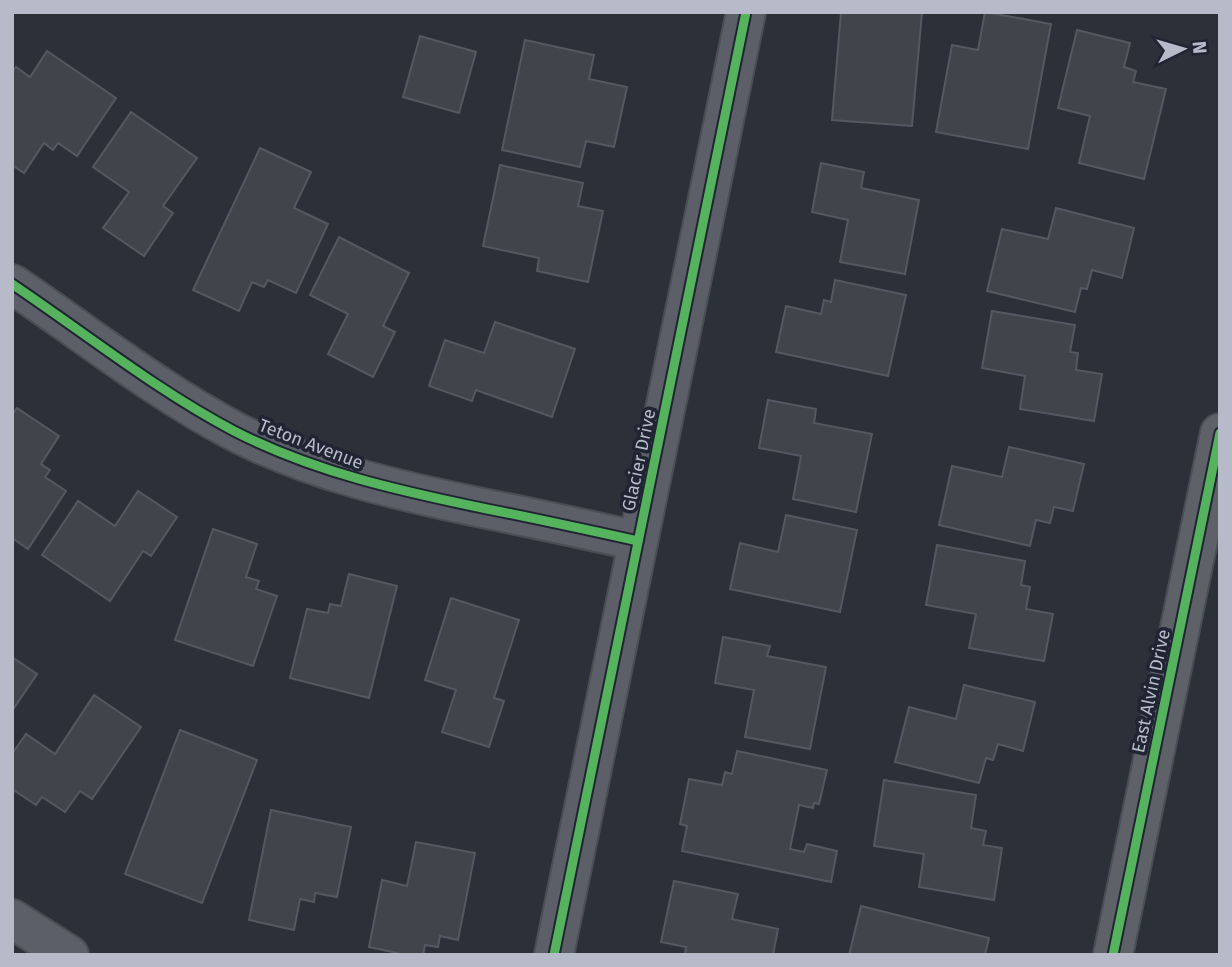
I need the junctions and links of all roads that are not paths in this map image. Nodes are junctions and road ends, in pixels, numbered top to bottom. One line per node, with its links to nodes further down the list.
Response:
1 (746, 12): 5 (street, Glacier Drive)
2 (12, 284): 5 (street, Teton Avenue)
3 (1220, 433): 4 (main road, East Alvin Drive)
4 (1214, 494): 9 (main road, East Alvin Drive)
5 (638, 541): 8 (street, Glacier Drive)
6 (12, 919): 7 (street)
7 (69, 955)
8 (554, 955)
9 (1113, 955)

